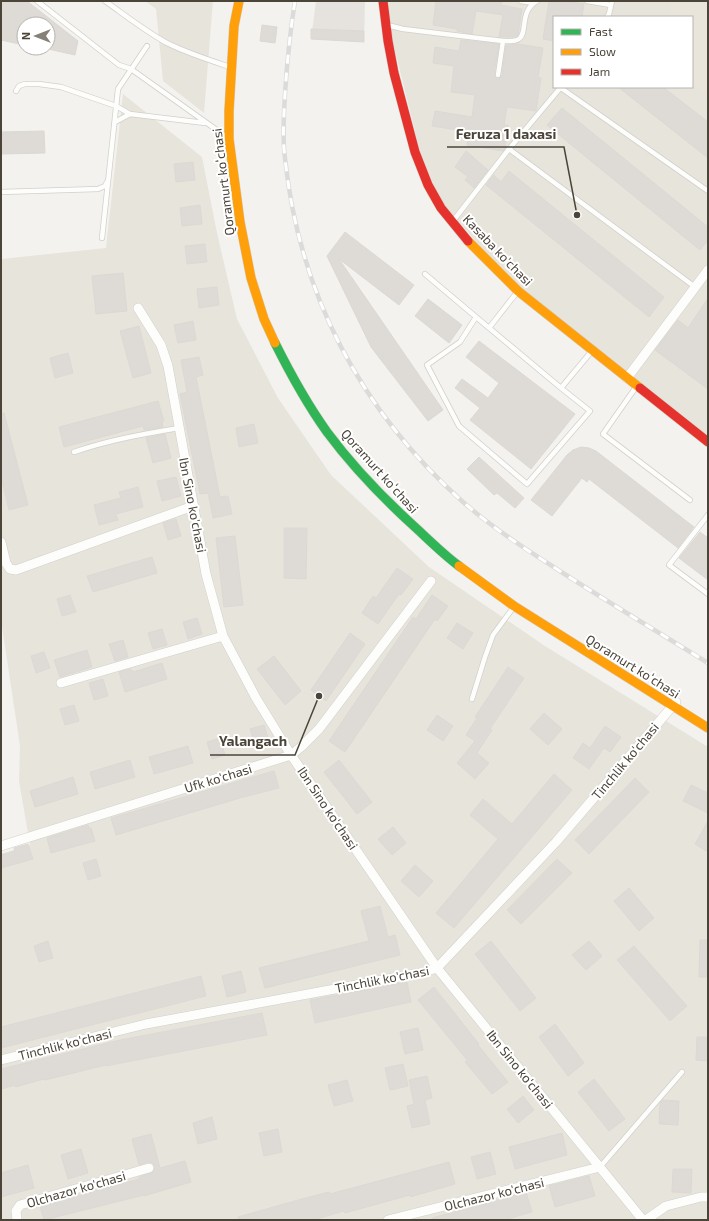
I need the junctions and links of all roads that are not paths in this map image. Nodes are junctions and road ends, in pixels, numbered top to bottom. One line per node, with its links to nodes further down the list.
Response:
1 (36, 1): 15 (lane)
2 (105, 1): 14 (lane)
3 (239, 1): 14 (main road, Qoramurt koʻchasi)
4 (246, 1): 55 (main road, Qoramurt koʻchasi)
5 (383, 1): 11 (main road, Kasaba ko'chasi)
6 (521, 1): 8 (lane)
7 (587, 1): 9 (lane)
8 (535, 2): 12 (lane)
9 (612, 3): 10 (lane)
10 (608, 16)
11 (385, 25): 12 (lane); 29 (main road, Kasaba ko'chasi)
12 (503, 41): 16 (lane)
13 (146, 46): 15 (lane)
14 (231, 67): 24 (main road, Qoramurt koʻchasi)
15 (131, 69): 20 (lane); 23 (lane)
16 (498, 75)
17 (560, 88): 25 (lane)
18 (562, 88): 27 (lane)
19 (16, 91): 20 (lane)
20 (116, 106): 21 (lane); 22 (lane)
21 (130, 114): 22 (lane); 23 (lane)
22 (115, 122): 26 (lane)
23 (207, 123): 24 (lane)
24 (229, 138): 51 (main road, Qoramurt koʻchasi)
25 (509, 149): 29 (lane); 33 (lane)
26 (108, 180): 28 (lane); 30 (lane)
27 (708, 191)
28 (1, 192)
29 (452, 222): 34 (main road, Kasaba ko'chasi)
30 (102, 238)
31 (708, 270): 33 (street)
32 (425, 274): 36 (lane)
33 (696, 287): 39 (street)
34 (518, 291): 37 (lane); 38 (main road, Kasaba ko'chasi)
35 (138, 308): 42 (street, Ibn Sino ko'chasi)
36 (476, 317): 37 (lane); 41 (lane)
37 (489, 328): 41 (lane)
38 (592, 350): 39 (main road, Kasaba ko'chasi); 41 (lane)
39 (627, 378): 40 (main road, Kasaba ko'chasi)
40 (637, 386): 43 (main road, Kasaba ko'chasi); 45 (lane)
41 (561, 388)
42 (179, 428): 44 (lane); 46 (street, Ibn Sino ko'chasi)
43 (708, 442)
44 (74, 452)
45 (690, 500)
46 (193, 506): 48 (street); 52 (street, Ibn Sino ko'chasi)
47 (708, 515): 50 (lane)
48 (1, 542)
49 (431, 581): 58 (street, Ufk ko'chasi)
50 (708, 594)
51 (514, 606): 54 (lane); 55 (main road, Qoramurt koʻchasi)
52 (223, 636): 53 (street); 58 (street, Ibn Sino ko'chasi)
53 (61, 683)
54 (472, 699)
55 (674, 704): 56 (main road, Qoramurt koʻchasi); 57 (main road, Qoramurt koʻchasi); 60 (street, Tinchlik ko'chasi)
56 (708, 722)
57 (708, 728)
58 (291, 755): 59 (street, Ufk ko'chasi); 60 (street, Ibn Sino ko'chasi)
59 (1, 846)
60 (437, 968): 61 (street, Tinchlik ko'chasi); 63 (street, Ibn Sino ko'chasi)
61 (1, 1060)
62 (682, 1072): 63 (lane)
63 (600, 1167): 67 (street, Olchazor ko'chasi); 68 (street, Ibn Sino ko'chasi)
64 (149, 1168): 66 (street, Olchazor ko'chasi)
65 (708, 1197): 69 (street)
66 (17, 1220)
67 (388, 1220)
68 (643, 1220)
69 (646, 1220)

